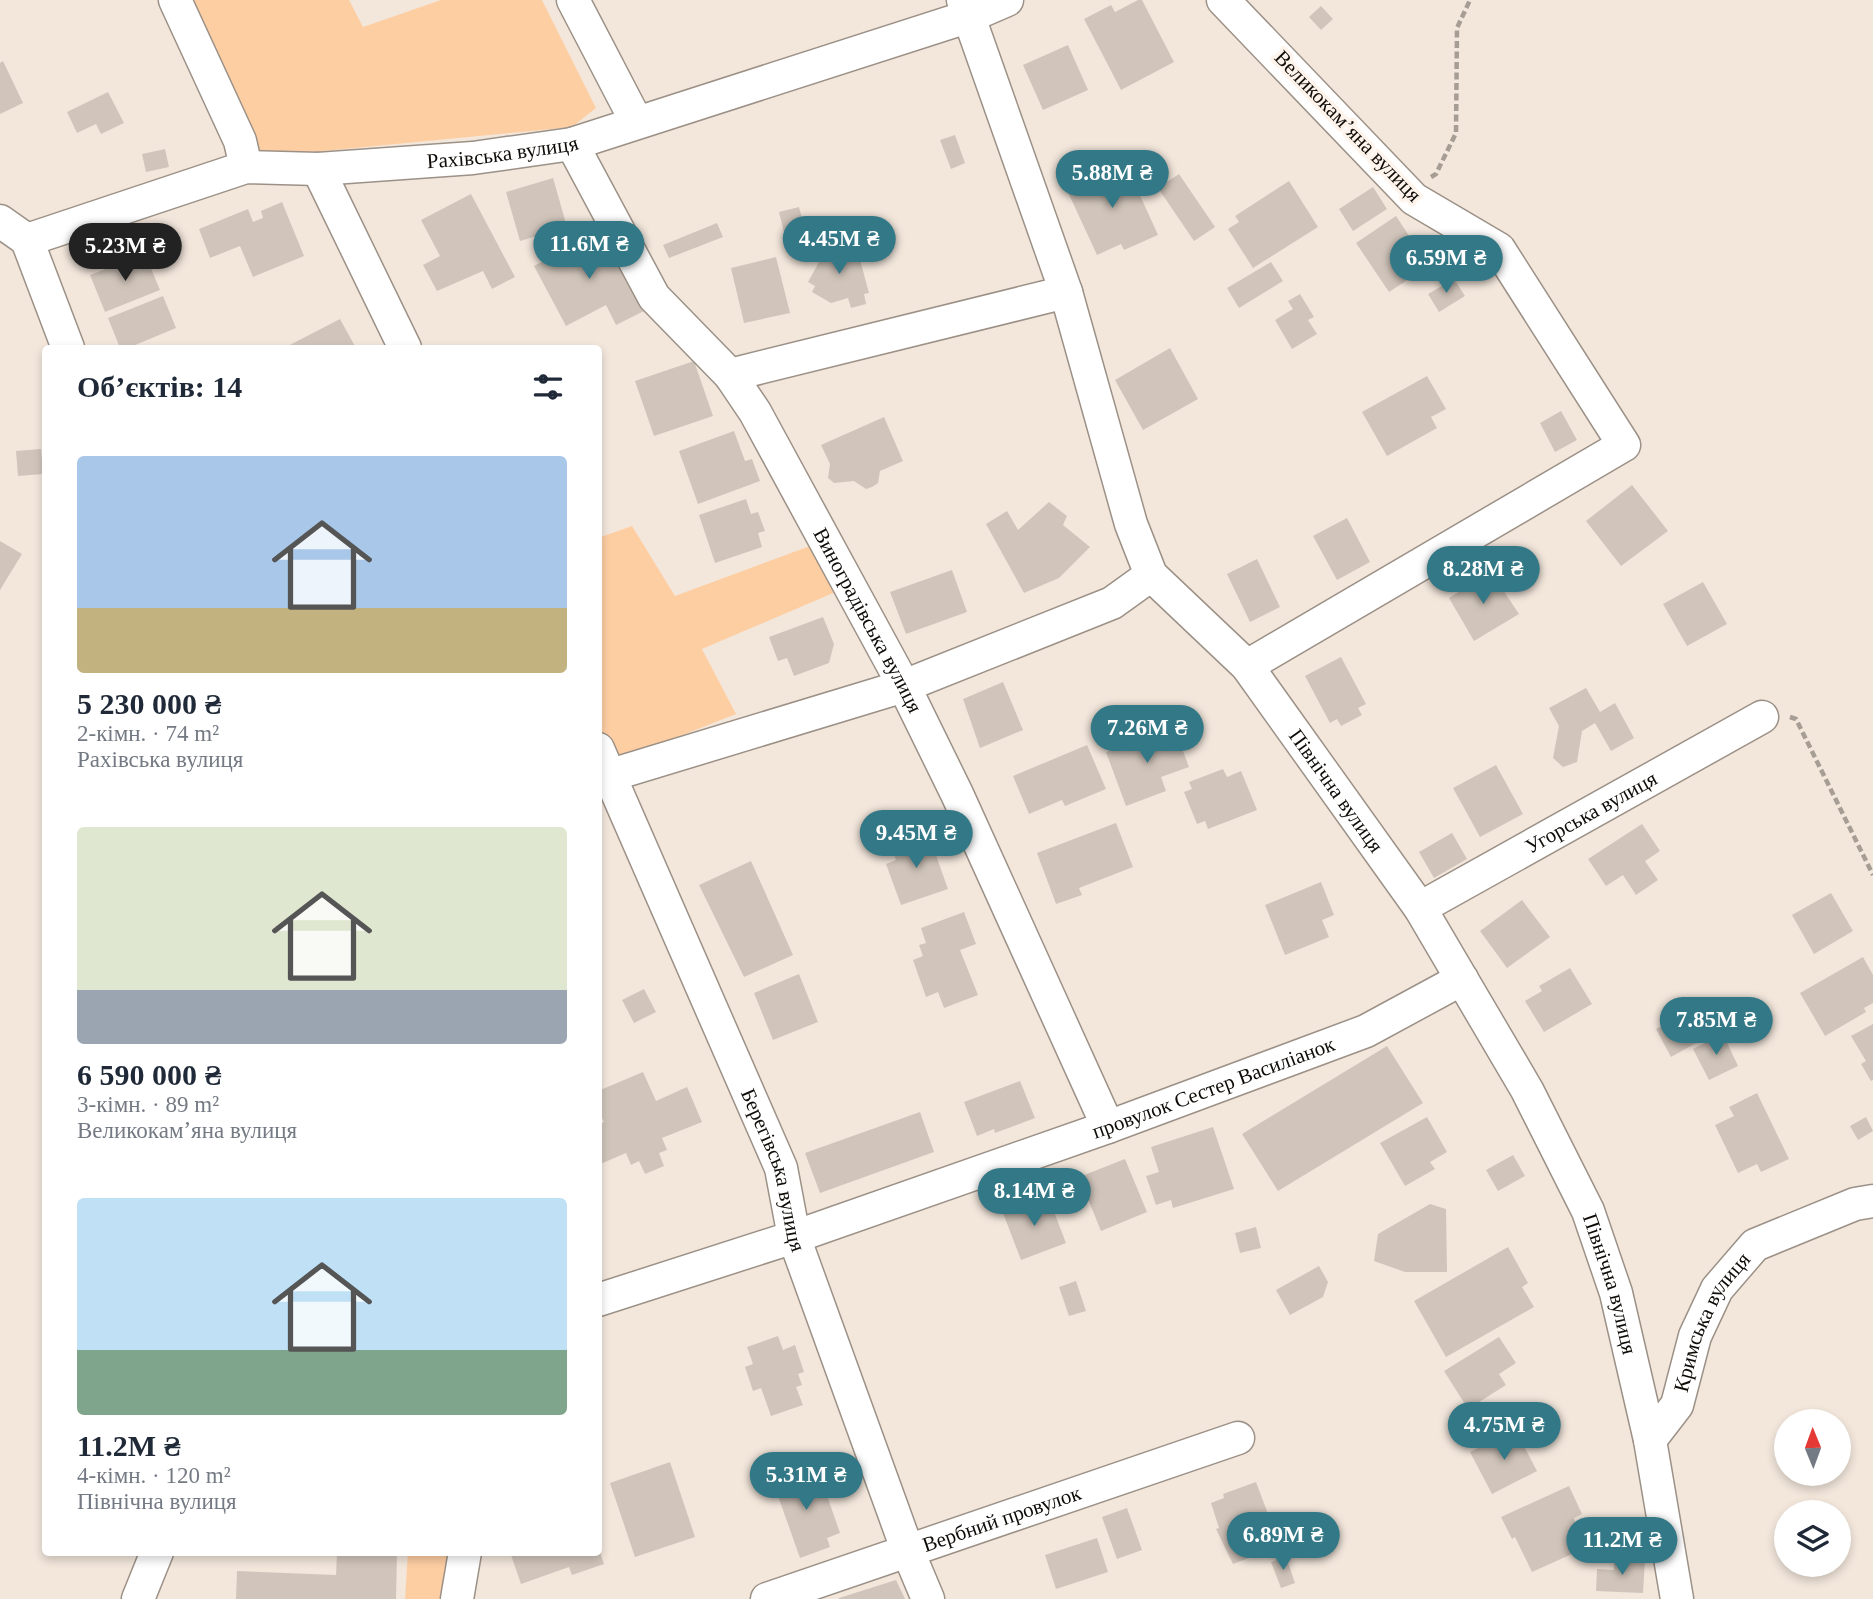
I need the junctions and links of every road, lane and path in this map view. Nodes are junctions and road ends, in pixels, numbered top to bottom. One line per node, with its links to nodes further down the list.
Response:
1 (175, 0): 9 (street)
2 (573, 0): 7 (street)
3 (1007, 0): 6 (street)
4 (1223, 0): 11 (street, Великокамʼяна вулиця)
5 (1470, 0): 11 (path)
6 (967, 8): 7 (street, Рахівська вулиця); 14 (street, Північна вулиця)
7 (636, 121): 8 (street, Рахівська вулиця)
8 (572, 144): 10 (street, Рахівська вулиця); 17 (street, Виноградівська вулиця)
9 (246, 167): 10 (street, Рахівська вулиця); 13 (street, Рахівська вулиця)
10 (317, 169): 16 (street)
11 (1406, 190): 19 (street, Великокамʼяна вулиця)
12 (0, 220): 13 (street)
13 (27, 240): 15 (street)
14 (1066, 292): 17 (street); 18 (street, Північна вулиця)
15 (67, 345)
16 (404, 345)
17 (730, 374): 20 (street, Виноградівська вулиця)
18 (1151, 575): 19 (street, Північна вулиця); 20 (street)
19 (1247, 666): 24 (street, Північна вулиця)
20 (904, 685): 22 (street); 26 (street, Виноградівська вулиця)
21 (1762, 717): 23 (path); 24 (street, Угорська вулиця)
22 (605, 762): 28 (street, Берегівська вулиця)
23 (1873, 875)
24 (1420, 908): 25 (street, Північна вулиця)
25 (1462, 979): 26 (street, провулок Сестер Василіанок); 31 (street, Північна вулиця)
26 (1108, 1127): 28 (street, провулок Сестер Василіанок)
27 (1873, 1201): 31 (street, Кримська вулиця)
28 (794, 1237): 29 (street, провулок Сестер Василіанок); 32 (street, Берегівська вулиця)
29 (602, 1299)
30 (1238, 1438): 32 (street, Вербний провулок)
31 (1650, 1440): 39 (street, Північна вулиця)
32 (907, 1549): 37 (street, Вербний провулок); 38 (street, Берегівська вулиця)
33 (155, 1556): 35 (street)
34 (464, 1556): 36 (street)
35 (138, 1599)
36 (457, 1599)
37 (767, 1599)
38 (928, 1599)
39 (1677, 1599)

